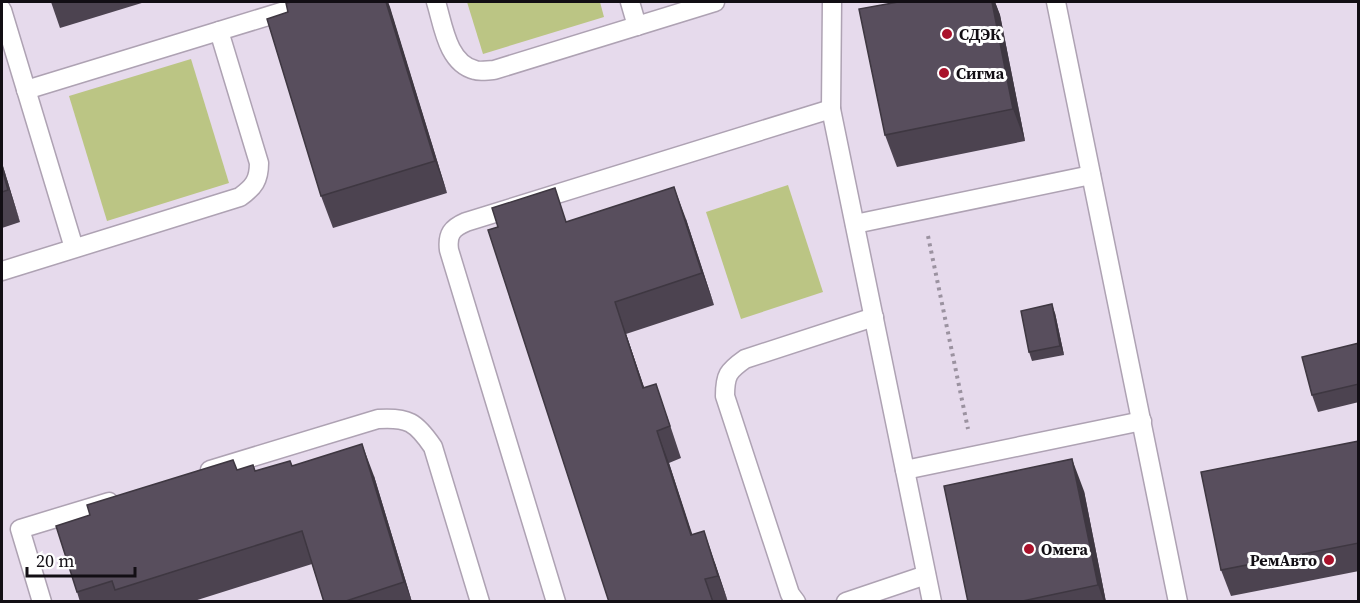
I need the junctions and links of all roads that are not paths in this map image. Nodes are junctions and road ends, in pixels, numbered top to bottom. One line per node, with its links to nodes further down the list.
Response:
1 (314, 2): 9 (lane)
2 (436, 2): 8 (lane)
3 (630, 2): 8 (lane)
4 (715, 2): 8 (lane)
5 (832, 2): 11 (lane)
6 (1056, 2): 12 (lane)
7 (2, 10): 10 (lane)
8 (637, 26)
9 (219, 31): 10 (lane); 14 (lane)
10 (26, 90): 14 (lane)
11 (831, 109): 13 (lane); 24 (lane)
12 (1091, 175): 13 (lane); 17 (lane)
13 (855, 224): 16 (lane)
14 (74, 248): 15 (lane)
15 (2, 271)
16 (873, 317): 18 (lane); 25 (lane)
17 (1142, 421): 18 (lane); 28 (lane)
18 (905, 470): 21 (lane)
19 (199, 474): 23 (lane)
20 (120, 498): 22 (lane)
21 (926, 575): 26 (lane); 27 (lane)
22 (42, 602)
23 (480, 602)
24 (556, 602)
25 (796, 602)
26 (846, 602)
27 (932, 602)
28 (1178, 602)

